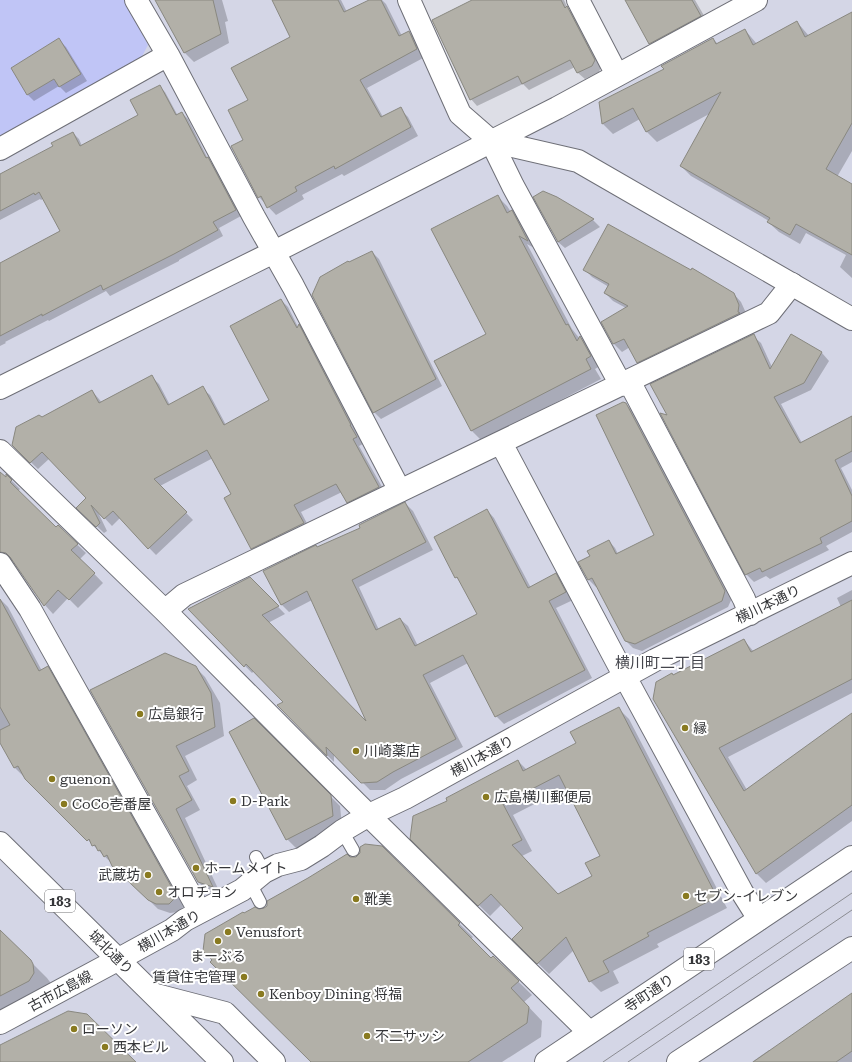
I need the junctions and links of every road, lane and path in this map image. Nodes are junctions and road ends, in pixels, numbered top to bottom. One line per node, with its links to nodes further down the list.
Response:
1 (136, 0): 5 (main road)
2 (408, 0): 7 (main road)
3 (578, 0): 6 (main road)
4 (750, 1): 6 (main road)
5 (168, 55): 8 (main road); 9 (main road)
6 (617, 76): 7 (main road)
7 (491, 141): 9 (main road); 10 (main road); 12 (main road)
8 (0, 150)
9 (274, 252): 13 (main road); 16 (main road)
10 (792, 284): 11 (main road); 12 (main road)
11 (852, 319)
12 (625, 383): 14 (main road); 20 (main road)
13 (0, 388)
14 (500, 443): 16 (main road); 21 (main road)
15 (0, 451): 19 (main road)
16 (400, 491): 19 (main road)
17 (852, 563): 20 (main road, 横川本通り)
18 (0, 564): 29 (main road)
19 (165, 612): 22 (main road)
20 (750, 614): 21 (main road, 横川本通り)
21 (625, 677): 22 (main road, 横川本通り); 30 (main road)
22 (369, 815): 23 (main road, 横川本通り); 35 (main road)
23 (342, 831): 25 (lane); 27 (main road, 横川本通り)
24 (0, 843): 32 (main road, 城北通り / 183)
25 (352, 850)
26 (852, 857): 30 (main road, 寺町通り / 183)
27 (257, 871): 28 (lane); 29 (main road, 横川本通り)
28 (260, 902)
29 (200, 912): 32 (main road, 横川本通り)
30 (759, 919): 35 (main road, 寺町通り / 183)
31 (852, 948): 39 (main road)
32 (119, 959): 33 (main road, 城北通り / 183); 34 (main road, 古市広島線)
33 (155, 995): 36 (main road, 城北通り / 183); 37 (main road)
34 (0, 1023)
35 (589, 1032): 38 (main road, 寺町通り / 183)
36 (222, 1062)
37 (274, 1062)
38 (546, 1062)
39 (678, 1062)

